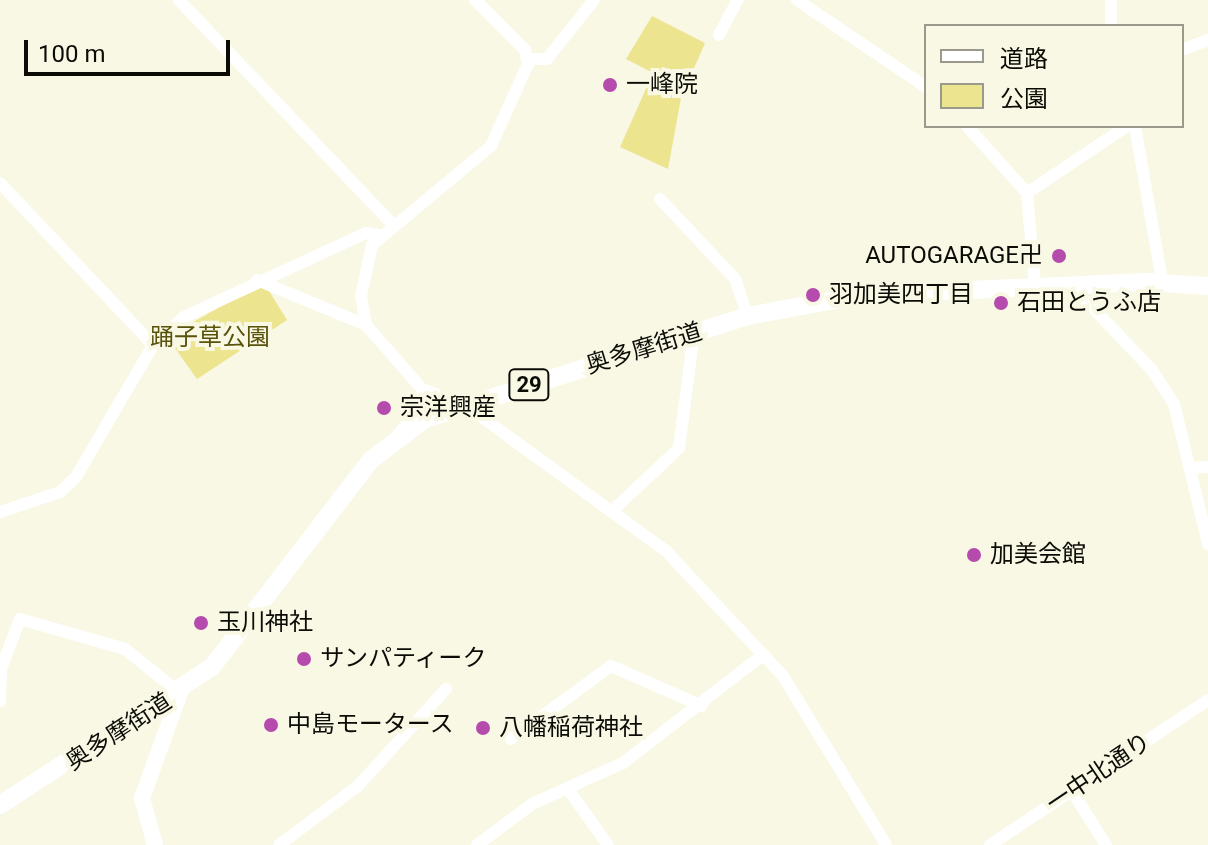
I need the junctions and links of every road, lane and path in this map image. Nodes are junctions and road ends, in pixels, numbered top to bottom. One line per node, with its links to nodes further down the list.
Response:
1 (179, 0): 19 (street)
2 (475, 0): 11 (street)
3 (594, 0): 11 (street)
4 (738, 0): 8 (street)
5 (797, 0): 12 (street)
6 (1111, 0): 7 (street)
7 (1111, 24)
8 (719, 35)
9 (1208, 40): 10 (street)
10 (1184, 49)
11 (529, 59): 19 (street)
12 (924, 86)
13 (969, 128): 17 (street)
14 (1124, 128): 17 (street)
15 (1135, 128): 22 (street)
16 (0, 183): 29 (street)
17 (1027, 193): 23 (street)
18 (660, 199): 26 (street)
19 (392, 224): 20 (street)
20 (380, 235): 21 (street); 27 (street)
21 (257, 280): 27 (street); 29 (street)
22 (1162, 281): 24 (main road, 奥多摩街道 / 29); 25 (main road, 奥多摩街道 / 29)
23 (1035, 286): 25 (main road, 奥多摩街道 / 29); 26 (main road, 奥多摩街道 / 29)
24 (1208, 286)
25 (1073, 287): 34 (street)
26 (748, 316): 28 (main road, 奥多摩街道 / 29)
27 (366, 325): 30 (street)
28 (694, 333): 31 (main road, 奥多摩街道 / 29); 35 (street)
29 (153, 345): 36 (street)
30 (429, 394): 31 (street); 32 (street)
31 (465, 405): 32 (main road, 奥多摩街道 / 29); 35 (street)
32 (397, 436): 40 (main road, 奥多摩街道 / 29)
33 (1208, 467): 34 (street)
34 (1190, 468): 37 (street)
35 (612, 511): 38 (street)
36 (0, 512)
37 (1208, 544)
38 (764, 654): 43 (street); 52 (street)
39 (446, 689): 49 (street)
40 (180, 693): 42 (street); 47 (main road, 奥多摩街道 / 29); 48 (street)
41 (1208, 700): 46 (street, 一中北通り)
42 (0, 701)
43 (702, 706): 44 (street); 45 (street)
44 (511, 739)
45 (568, 789): 50 (street); 51 (street)
46 (1072, 791): 53 (street, 一中北通り); 54 (street)
47 (0, 805)
48 (155, 845)
49 (279, 845)
50 (477, 845)
51 (608, 845)
52 (886, 845)
53 (990, 845)
54 (1106, 845)

